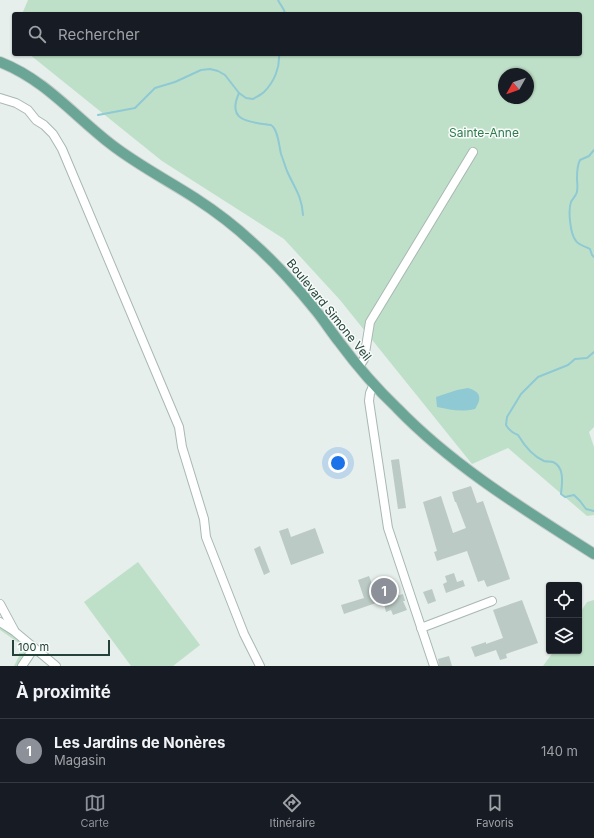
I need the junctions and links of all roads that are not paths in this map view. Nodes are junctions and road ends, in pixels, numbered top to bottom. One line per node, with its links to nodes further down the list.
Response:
1 (0, 62): 4 (main road, Boulevard Simone Veil)
2 (0, 98): 15 (street)
3 (473, 152): 4 (street)
4 (358, 366): 5 (main road, Boulevard Simone Veil)
5 (374, 384): 6 (main road, Boulevard Simone Veil); 10 (street)
6 (594, 554)
7 (492, 601): 10 (street)
8 (0, 604): 11 (street)
9 (0, 622): 11 (street)
10 (421, 628): 16 (street)
11 (14, 631): 12 (street)
12 (34, 648): 13 (street); 14 (street)
13 (22, 666)
14 (56, 666)
15 (260, 666)
16 (434, 666)

